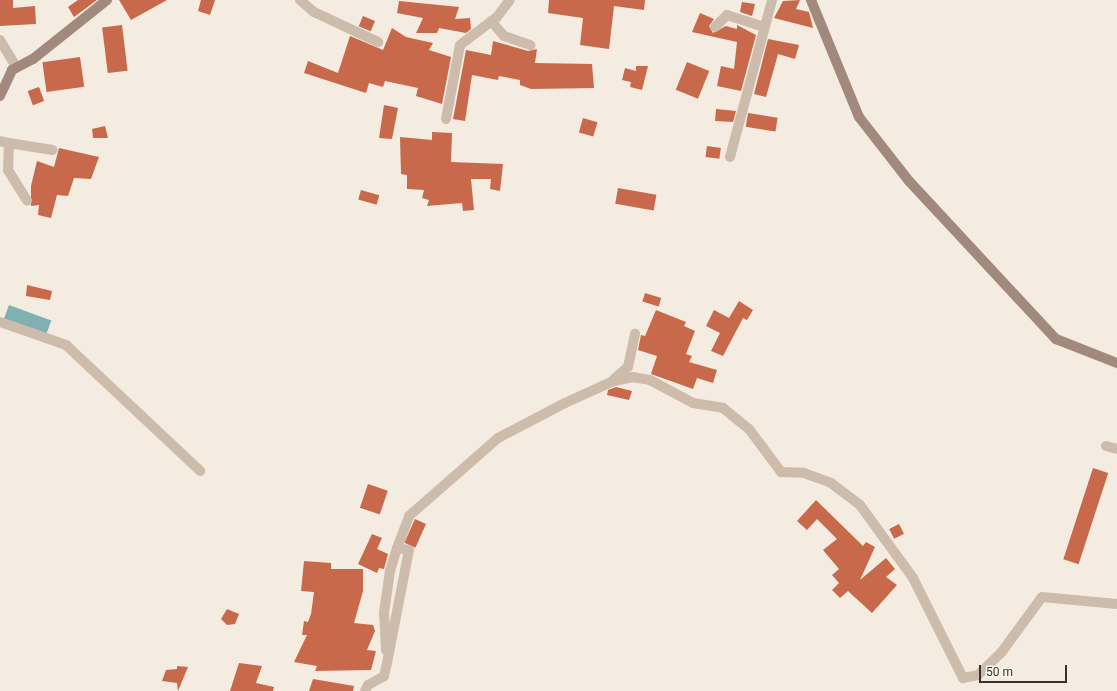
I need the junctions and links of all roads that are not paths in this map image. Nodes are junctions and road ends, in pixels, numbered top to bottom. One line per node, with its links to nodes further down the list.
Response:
1 (107, 0): 12 (street)
2 (300, 0): 10 (street)
3 (510, 0): 6 (street)
4 (772, 0): 8 (street)
5 (811, 0): 21 (street)
6 (491, 21): 11 (street); 14 (street)
7 (715, 27): 8 (street)
8 (764, 27): 17 (street)
9 (0, 40): 12 (street)
10 (378, 42)
11 (530, 45)
12 (16, 67): 13 (street)
13 (0, 96)
14 (446, 119)
15 (5, 142): 16 (street); 18 (street)
16 (52, 150)
17 (730, 157)
18 (26, 201)
19 (0, 322): 25 (street)
20 (635, 334): 22 (street)
21 (1117, 364)
22 (611, 382): 26 (street); 27 (street)
23 (1106, 446): 24 (street)
24 (1117, 448)
25 (200, 471)
26 (397, 548): 28 (street); 28 (street)
27 (1117, 604)
28 (387, 663): 29 (street)
29 (365, 691)

